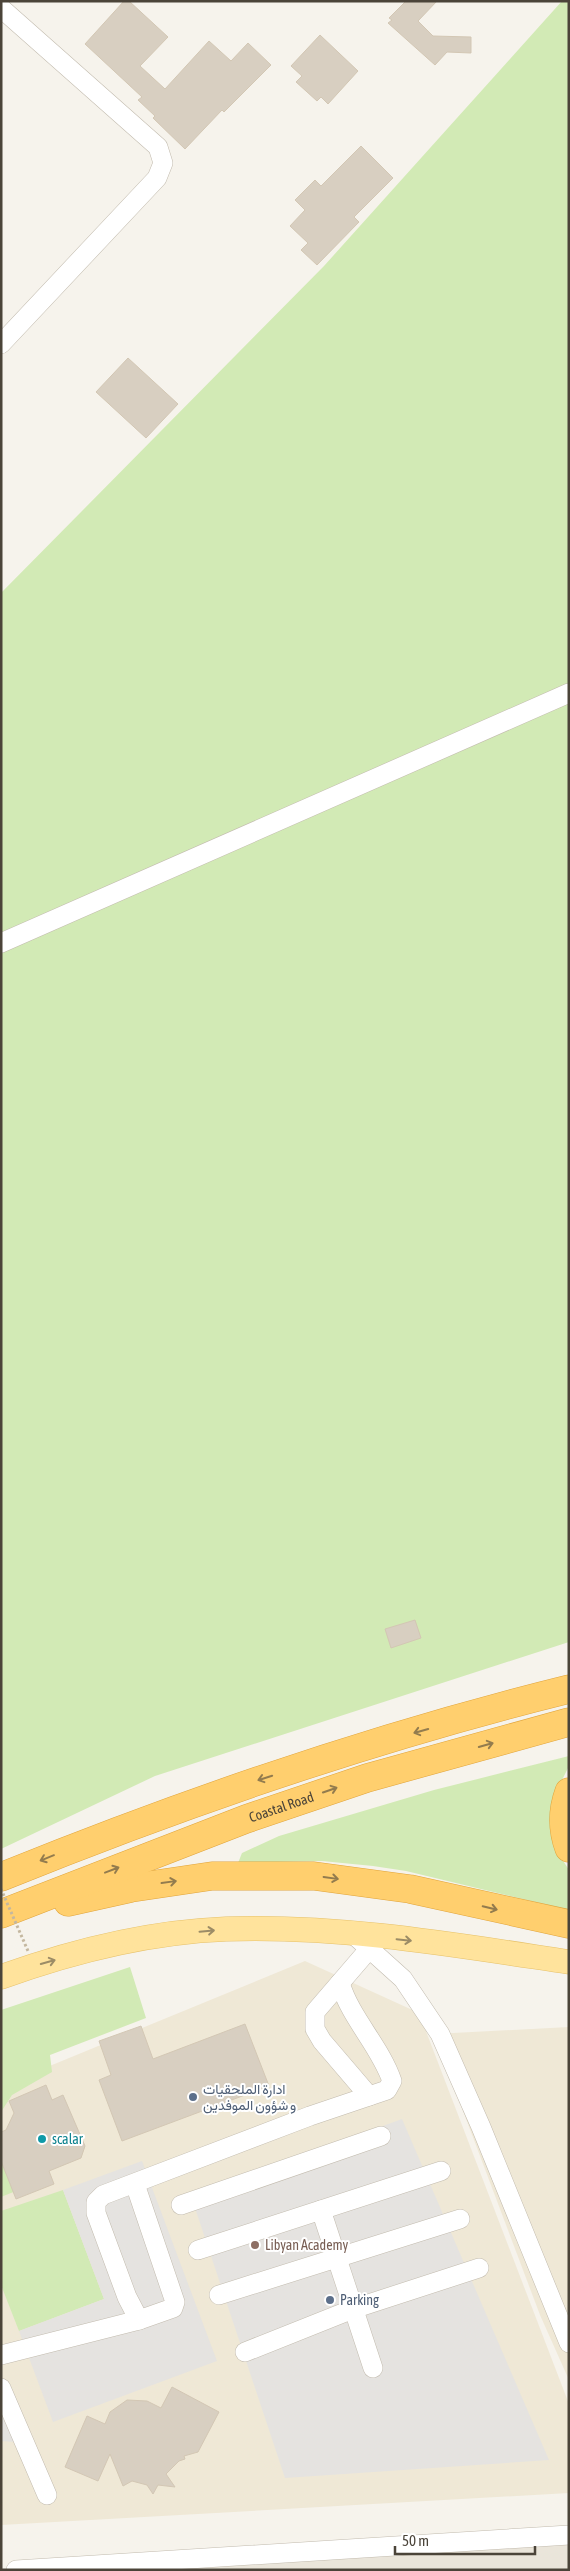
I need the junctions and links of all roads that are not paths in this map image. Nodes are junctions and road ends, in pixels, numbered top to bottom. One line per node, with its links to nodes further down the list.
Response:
1 (1, 8): 2 (street)
2 (1, 344)
3 (569, 693): 4 (street)
4 (1, 943)
5 (561, 1690): 9 (highway, one-way to 9)
6 (569, 1722): 10 (highway, Coastal Road, one-way to 6)
7 (569, 1792): 8 (highway)
8 (569, 1848)
9 (1, 1877)
10 (1, 1914)
11 (1, 1918): 12 (highway, one-way to 12)
12 (569, 1924)
13 (362, 1941): 14 (main road, one-way to 14); 15 (main road, one-way to 13); 16 (street); 30 (street)
14 (569, 1962)
15 (1, 1977)
16 (340, 1983): 17 (street); 17 (street)
17 (369, 2096): 20 (street)
18 (381, 2136): 21 (street)
19 (441, 2171): 22 (street)
20 (136, 2184): 29 (street); 29 (street)
21 (181, 2206)
22 (321, 2210): 24 (street); 25 (street)
23 (460, 2219): 25 (street)
24 (198, 2250)
25 (336, 2258): 27 (street); 28 (street)
26 (479, 2268): 28 (street)
27 (219, 2295)
28 (353, 2309): 31 (street); 33 (street)
29 (139, 2320): 32 (street)
30 (569, 2343)
31 (245, 2352)
32 (1, 2355)
33 (372, 2368)
34 (1, 2388): 35 (street)
35 (47, 2495)
36 (569, 2535): 37 (street)
37 (152, 2565): 38 (street)
38 (16, 2570)

